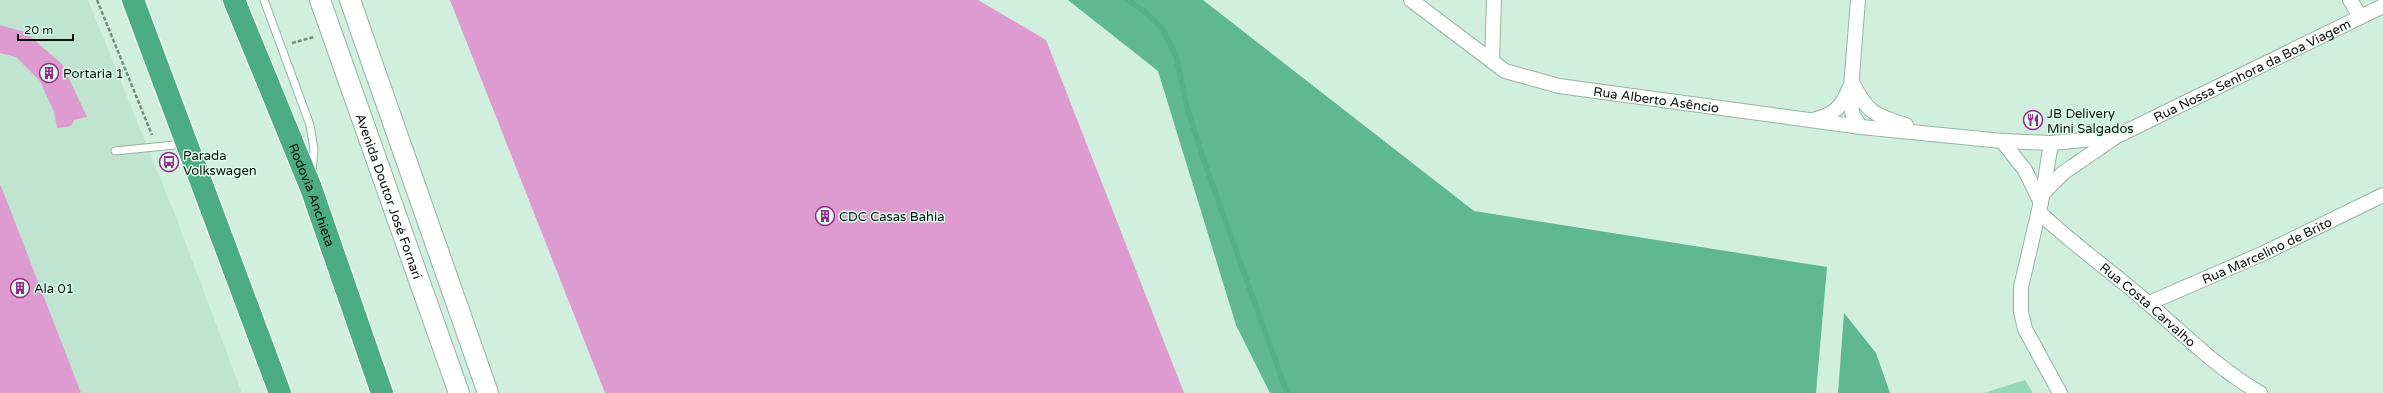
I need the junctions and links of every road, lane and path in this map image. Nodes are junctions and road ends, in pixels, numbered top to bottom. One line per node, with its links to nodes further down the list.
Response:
1 (97, 0): 17 (path)
2 (133, 0): 24 (highway)
3 (234, 0): 26 (highway, Rodovia Anchieta)
4 (264, 0): 14 (lane)
5 (320, 0): 13 (street, Avenida Doutor José Fornari)
6 (350, 0): 33 (street)
7 (1411, 0): 15 (street, Rua Alberto Asêncio)
8 (1494, 0): 15 (street)
9 (1858, 0): 16 (street)
10 (2350, 0): 12 (street)
11 (2383, 6): 12 (street, Rua Nossa Senhora da Boa Viagem)
12 (2360, 16): 21 (street, Rua Nossa Senhora da Boa Viagem)
13 (331, 32): 14 (path); 32 (street, Avenida Doutor José Fornari)
14 (280, 47): 26 (lane)
15 (1492, 61): 18 (street, Rua Alberto Asêncio)
16 (1852, 82): 18 (street); 19 (street); 20 (street, Rua Alberto Asêncio)
17 (139, 108)
18 (1815, 120): 19 (street, Rua Alberto Asêncio)
19 (1861, 127): 20 (street, Rua Alberto Asêncio)
20 (1926, 133): 22 (street, Rua Alberto Asêncio)
21 (2115, 137): 23 (street, Rua Nossa Senhora da Boa Viagem); 28 (street)
22 (2002, 141): 23 (street, Rua Nossa Senhora da Boa Viagem); 28 (street)
23 (2051, 143): 28 (street)
24 (188, 144): 25 (lane); 30 (highway)
25 (114, 151)
26 (311, 188): 31 (highway, Rodovia Anchieta)
27 (2383, 195): 29 (street, Rua Marcelino de Brito)
28 (2041, 203): 29 (street, Rua Costa Carvalho); 34 (street)
29 (2148, 303): 35 (street, Rua Costa Carvalho)
30 (280, 393)
31 (382, 393)
32 (459, 393)
33 (488, 393)
34 (2060, 393)
35 (2260, 393)

